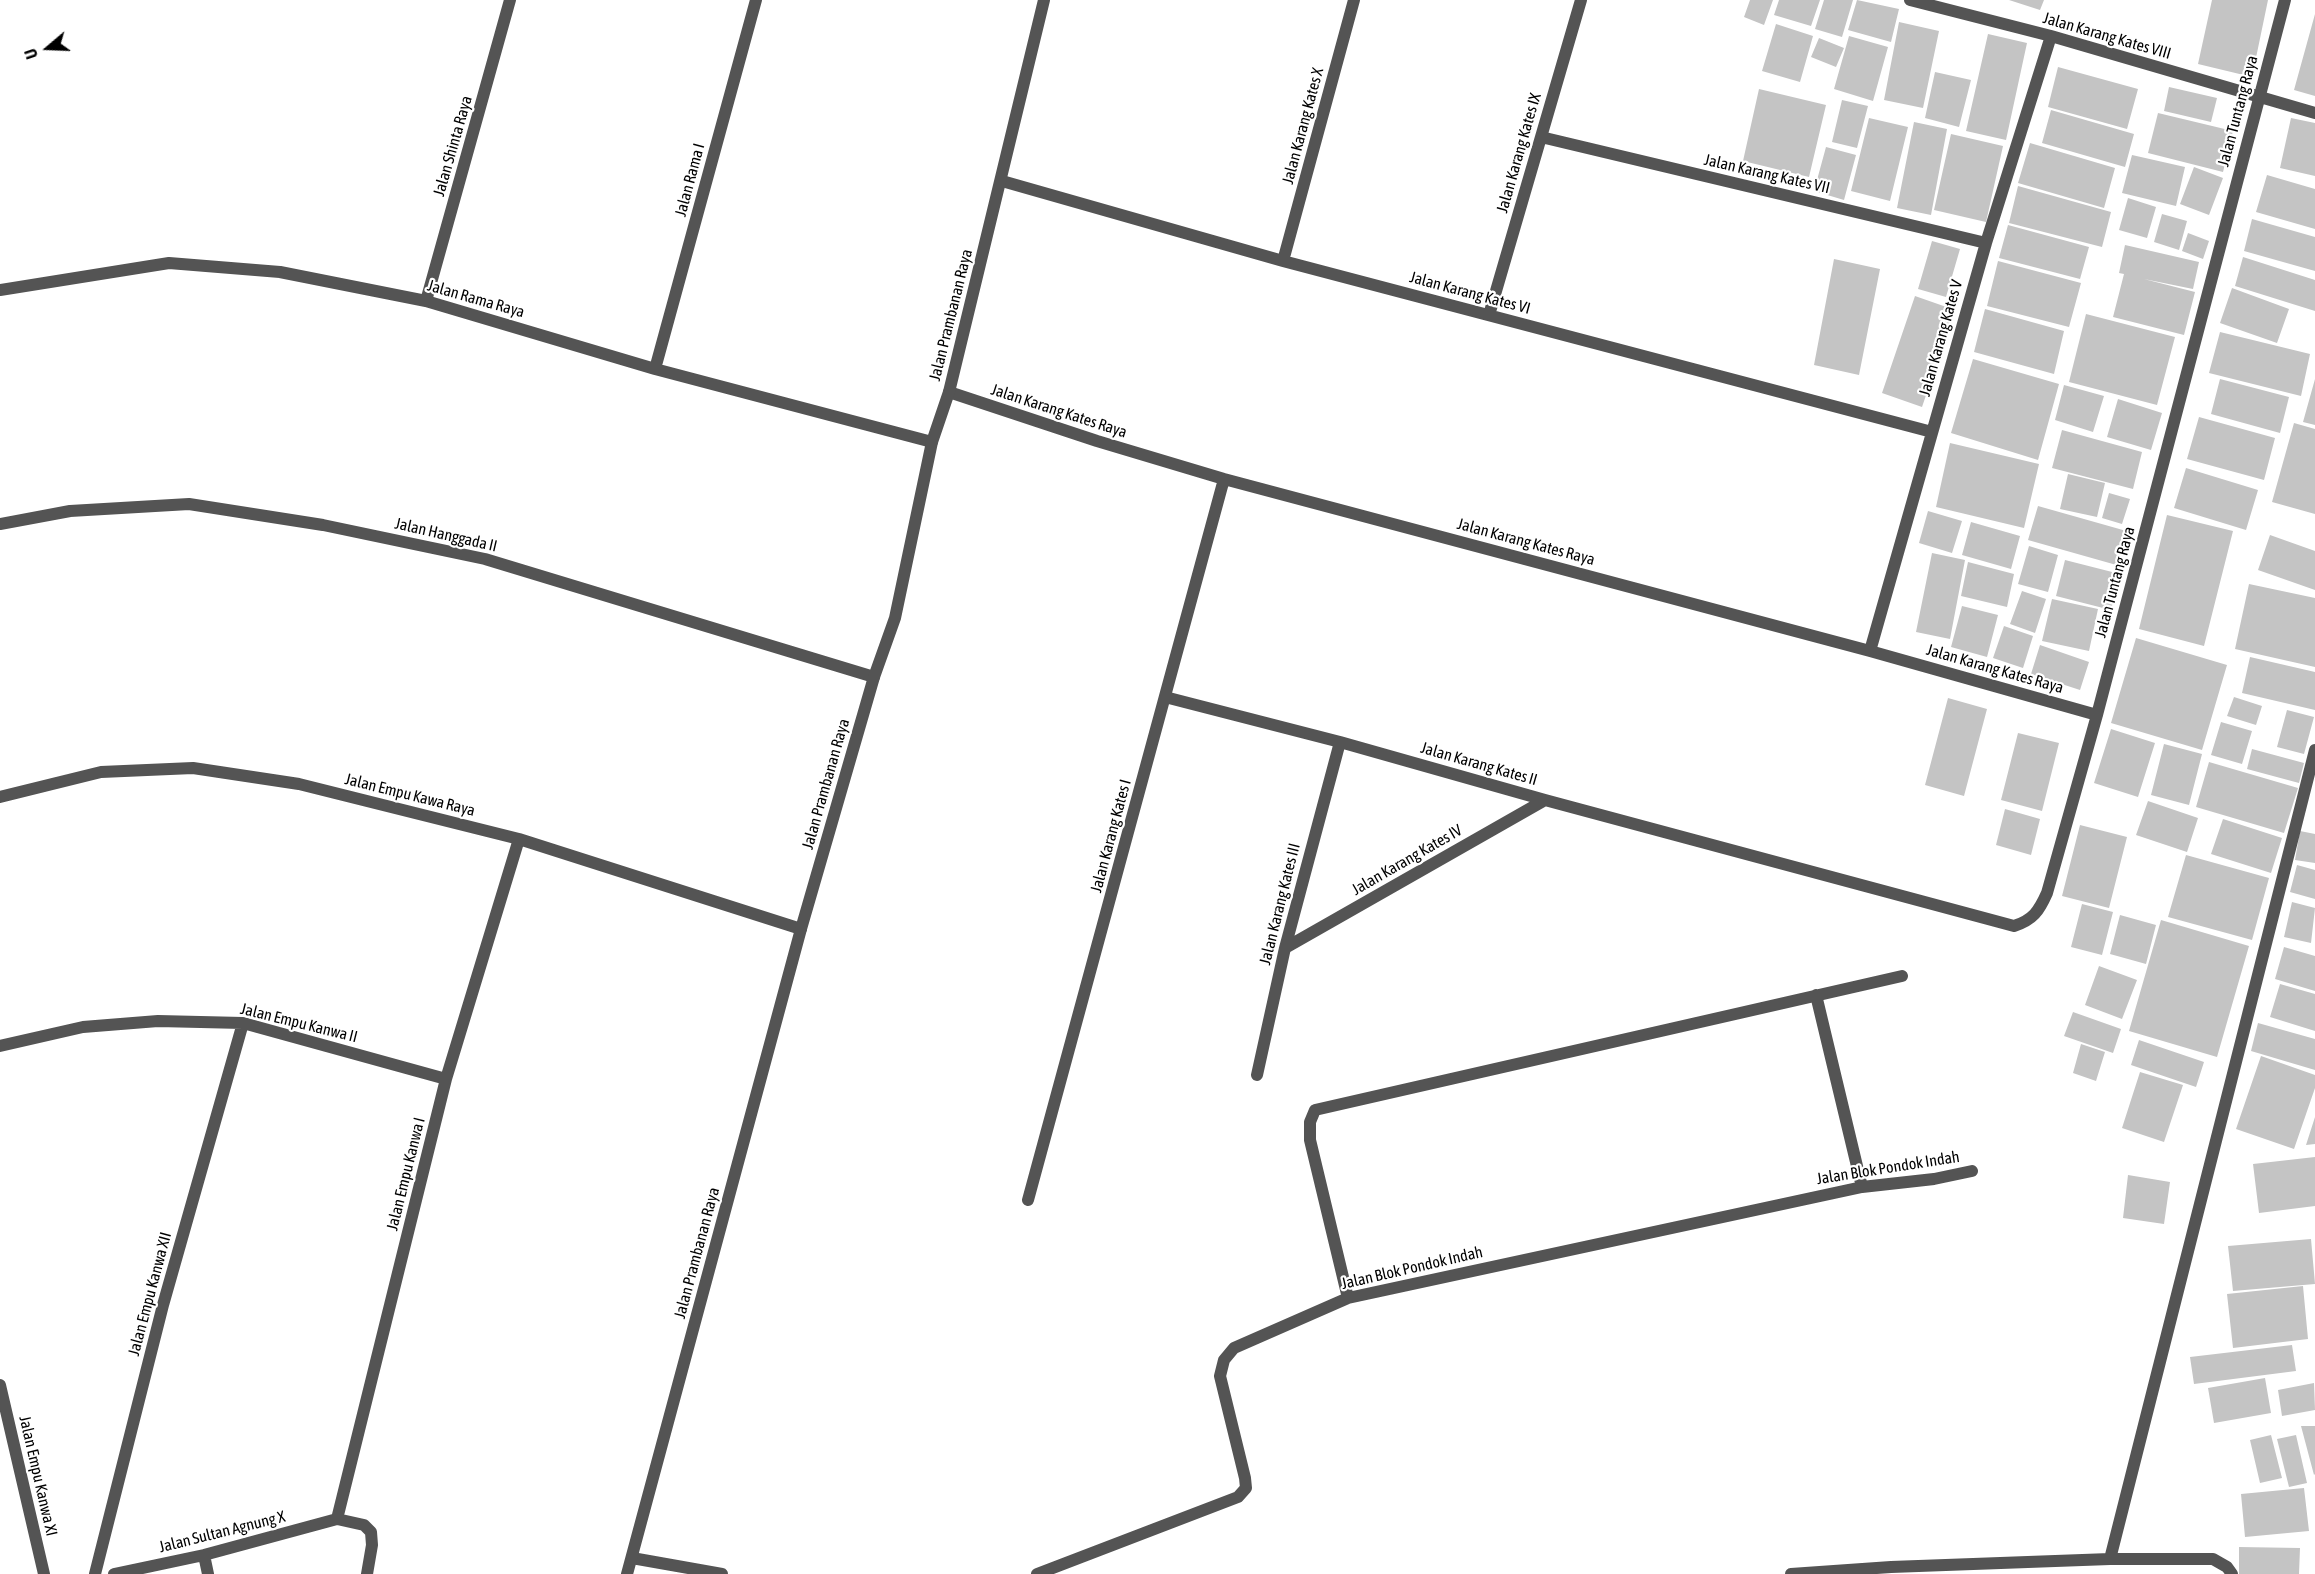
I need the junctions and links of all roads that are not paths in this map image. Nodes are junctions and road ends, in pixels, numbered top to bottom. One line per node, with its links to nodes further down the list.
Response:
1 (510, 0): 16 (street, Jalan Shinta Raya)
2 (756, 0): 18 (street, Jalan Rama I)
3 (1044, 0): 12 (street, Jalan Prambanan Raya)
4 (1354, 0): 14 (street, Jalan Karang Kates X)
5 (1581, 0): 11 (street, Jalan Karang Kates IX)
6 (1910, 0): 8 (street, Jalan Karang Kates VIII)
7 (2285, 0): 9 (street, Jalan Tuntang Raya)
8 (2051, 36): 9 (street, Jalan Karang Kates VIII); 13 (street, Jalan Karang Kates V)
9 (2258, 98): 10 (street, Jalan Karang Kates VIII); 27 (street, Jalan Tuntang Raya)
10 (2315, 113)
11 (1541, 137): 13 (street, Jalan Karang Kates VII); 17 (street, Jalan Karang Kates IX)
12 (1002, 182): 14 (street, Jalan Karang Kates VI); 19 (street, Jalan Prambanan Raya)
13 (1986, 243): 20 (street, Jalan Karang Kates V)
14 (1283, 261): 17 (street, Jalan Karang Kates VI)
15 (1, 287): 16 (street, Jalan Rama Raya)
16 (426, 301): 18 (street, Jalan Rama Raya)
17 (1489, 315): 20 (street, Jalan Karang Kates VI)
18 (655, 369): 21 (street, Jalan Rama Raya)
19 (949, 392): 21 (street, Jalan Prambanan Raya); 22 (street, Jalan Karang Kates Raya)
20 (1932, 432): 24 (street, Jalan Karang Kates V)
21 (932, 442): 25 (street, Jalan Prambanan Raya)
22 (1224, 479): 24 (street, Jalan Karang Kates Raya); 26 (street, Jalan Karang Kates I)
23 (0, 524): 25 (street, Jalan Hanggada II)
24 (1870, 651): 27 (street, Jalan Karang Kates Raya)
25 (873, 677): 34 (street, Jalan Prambanan Raya)
26 (1165, 697): 28 (street, Jalan Karang Kates II); 44 (street, Jalan Karang Kates I)
27 (2097, 715): 33 (street, Jalan Tuntang Raya)
28 (1340, 741): 31 (street, Jalan Karang Kates II); 35 (street, Jalan Karang Kates III)
29 (2314, 756): 50 (street)
30 (0, 796): 32 (street, Jalan Empu Kawa Raya)
31 (1545, 800): 33 (street, Jalan Karang Kates II); 35 (street, Jalan Karang Kates IV)
32 (519, 839): 34 (street, Jalan Empu Kawa Raya); 41 (street, Jalan Empu Kanwa I)
33 (1784, 865)
34 (801, 929): 49 (street, Jalan Prambanan Raya)
35 (1285, 948): 40 (street, Jalan Karang Kates III)
36 (1902, 976): 37 (street)
37 (1816, 995): 43 (street); 45 (street)
38 (243, 1023): 39 (street, Jalan Empu Kanwa II); 41 (street, Jalan Empu Kanwa II); 52 (street, Jalan Empu Kanwa XII)
39 (0, 1046)
40 (1257, 1075)
41 (446, 1079): 47 (street, Jalan Empu Kanwa I)
42 (1972, 1171): 43 (street, Jalan Blok Pondok Indah)
43 (1862, 1187): 45 (street, Jalan Blok Pondok Indah)
44 (1028, 1200)
45 (1348, 1298): 58 (street, Jalan Blok Pondok Indah)
46 (0, 1384): 51 (street, Jalan Empu Kanwa XI)
47 (337, 1520): 48 (street, Jalan Sultan Agnung X); 55 (street)
48 (204, 1555): 53 (street, Jalan Sultan Agnung X); 54 (street)
49 (633, 1558): 56 (street, Jalan Prambanan Raya); 57 (street)
50 (2110, 1559): 59 (street); 60 (street)
51 (44, 1574)
52 (95, 1574)
53 (114, 1574)
54 (208, 1574)
55 (367, 1574)
56 (627, 1574)
57 (722, 1574)
58 (1037, 1574)
59 (1791, 1574)
60 (2232, 1574)

